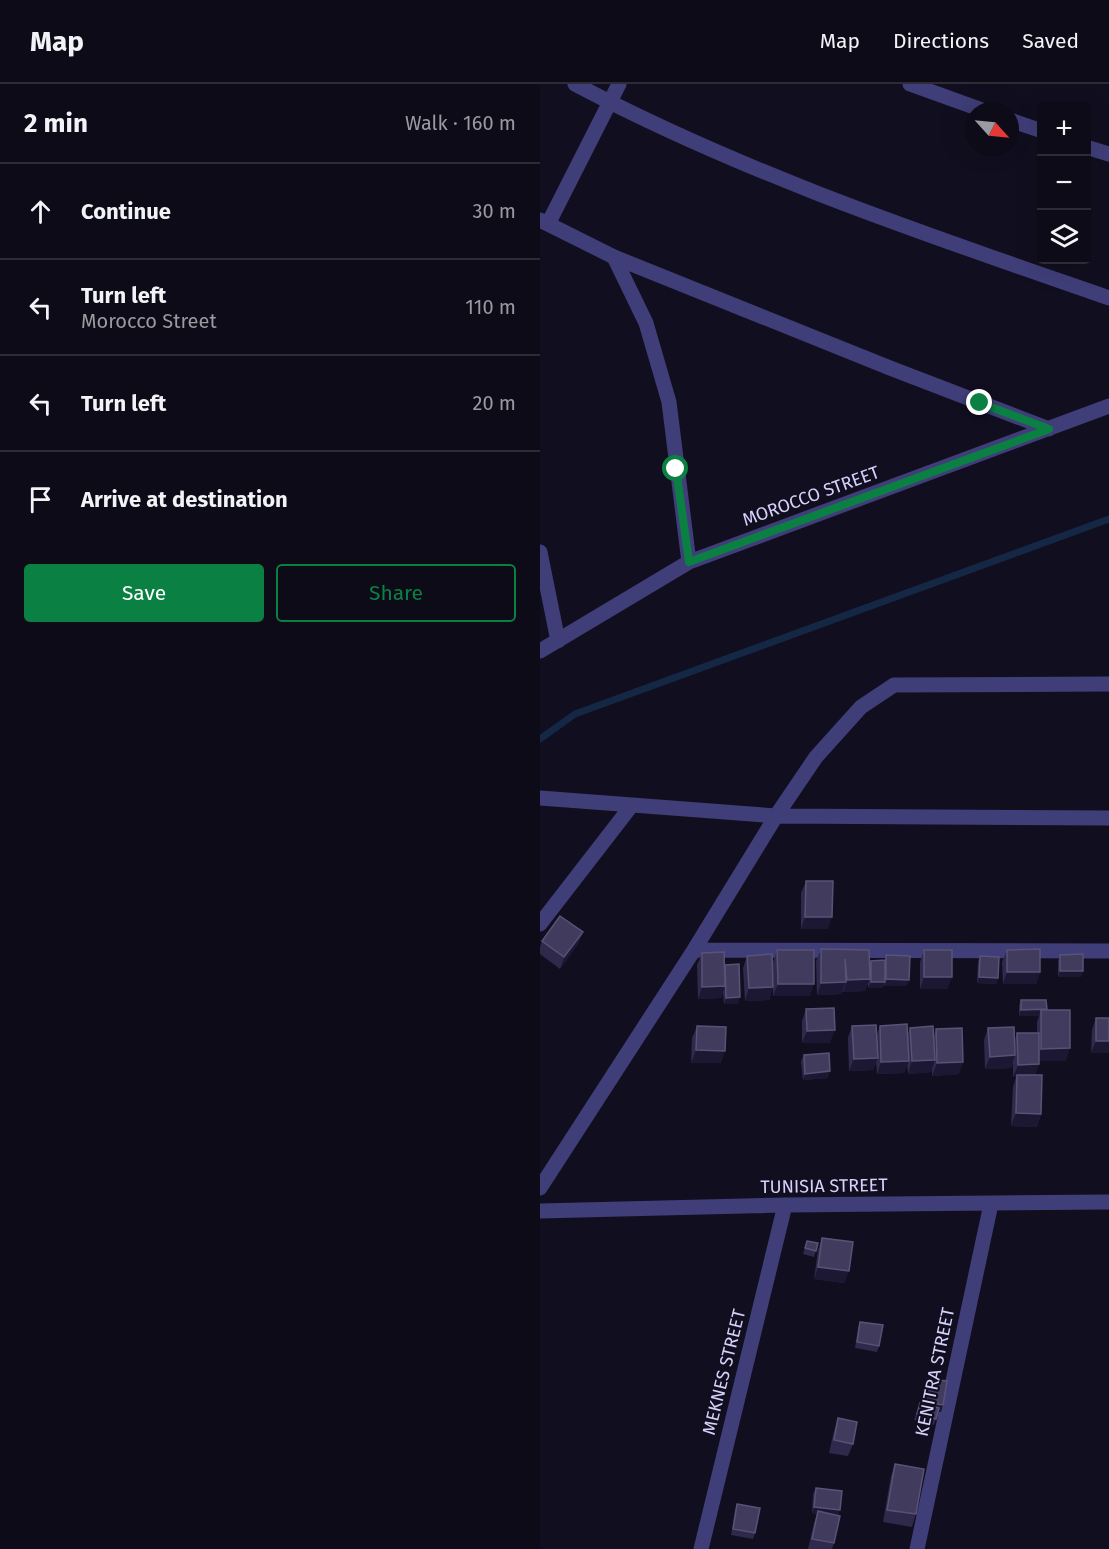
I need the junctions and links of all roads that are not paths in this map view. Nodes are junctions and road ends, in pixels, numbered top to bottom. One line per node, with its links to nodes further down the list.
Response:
1 (575, 84): 4 (street)
2 (619, 84): 4 (street)
3 (910, 84): 5 (street)
4 (610, 102): 10 (street); 12 (street)
5 (965, 104)
6 (1019, 123): 7 (street)
7 (1037, 130)
8 (1091, 149): 9 (street)
9 (1109, 154)
10 (544, 222): 11 (street)
11 (614, 256): 14 (street); 16 (street)
12 (1109, 298)
13 (1109, 406): 14 (street, MOROCCO STREET)
14 (1049, 429): 16 (street, MOROCCO STREET)
15 (540, 552): 17 (street)
16 (689, 562): 17 (street, MOROCCO STREET)
17 (558, 641): 18 (street, MOROCCO STREET)
18 (540, 651)
19 (1109, 684): 22 (street)
20 (540, 798): 21 (street)
21 (632, 805): 22 (street); 24 (street)
22 (776, 816): 23 (street); 25 (street)
23 (1109, 818)
24 (540, 924)
25 (694, 950): 26 (street); 27 (street)
26 (1109, 951)
27 (540, 1188)
28 (1109, 1202): 29 (street, TUNISIA STREET)
29 (991, 1204): 30 (street, TUNISIA STREET); 33 (street, KENITRA STREET)
30 (785, 1205): 31 (street, TUNISIA STREET); 32 (street, MEKNES STREET)
31 (540, 1211)
32 (701, 1549)
33 (917, 1549)

